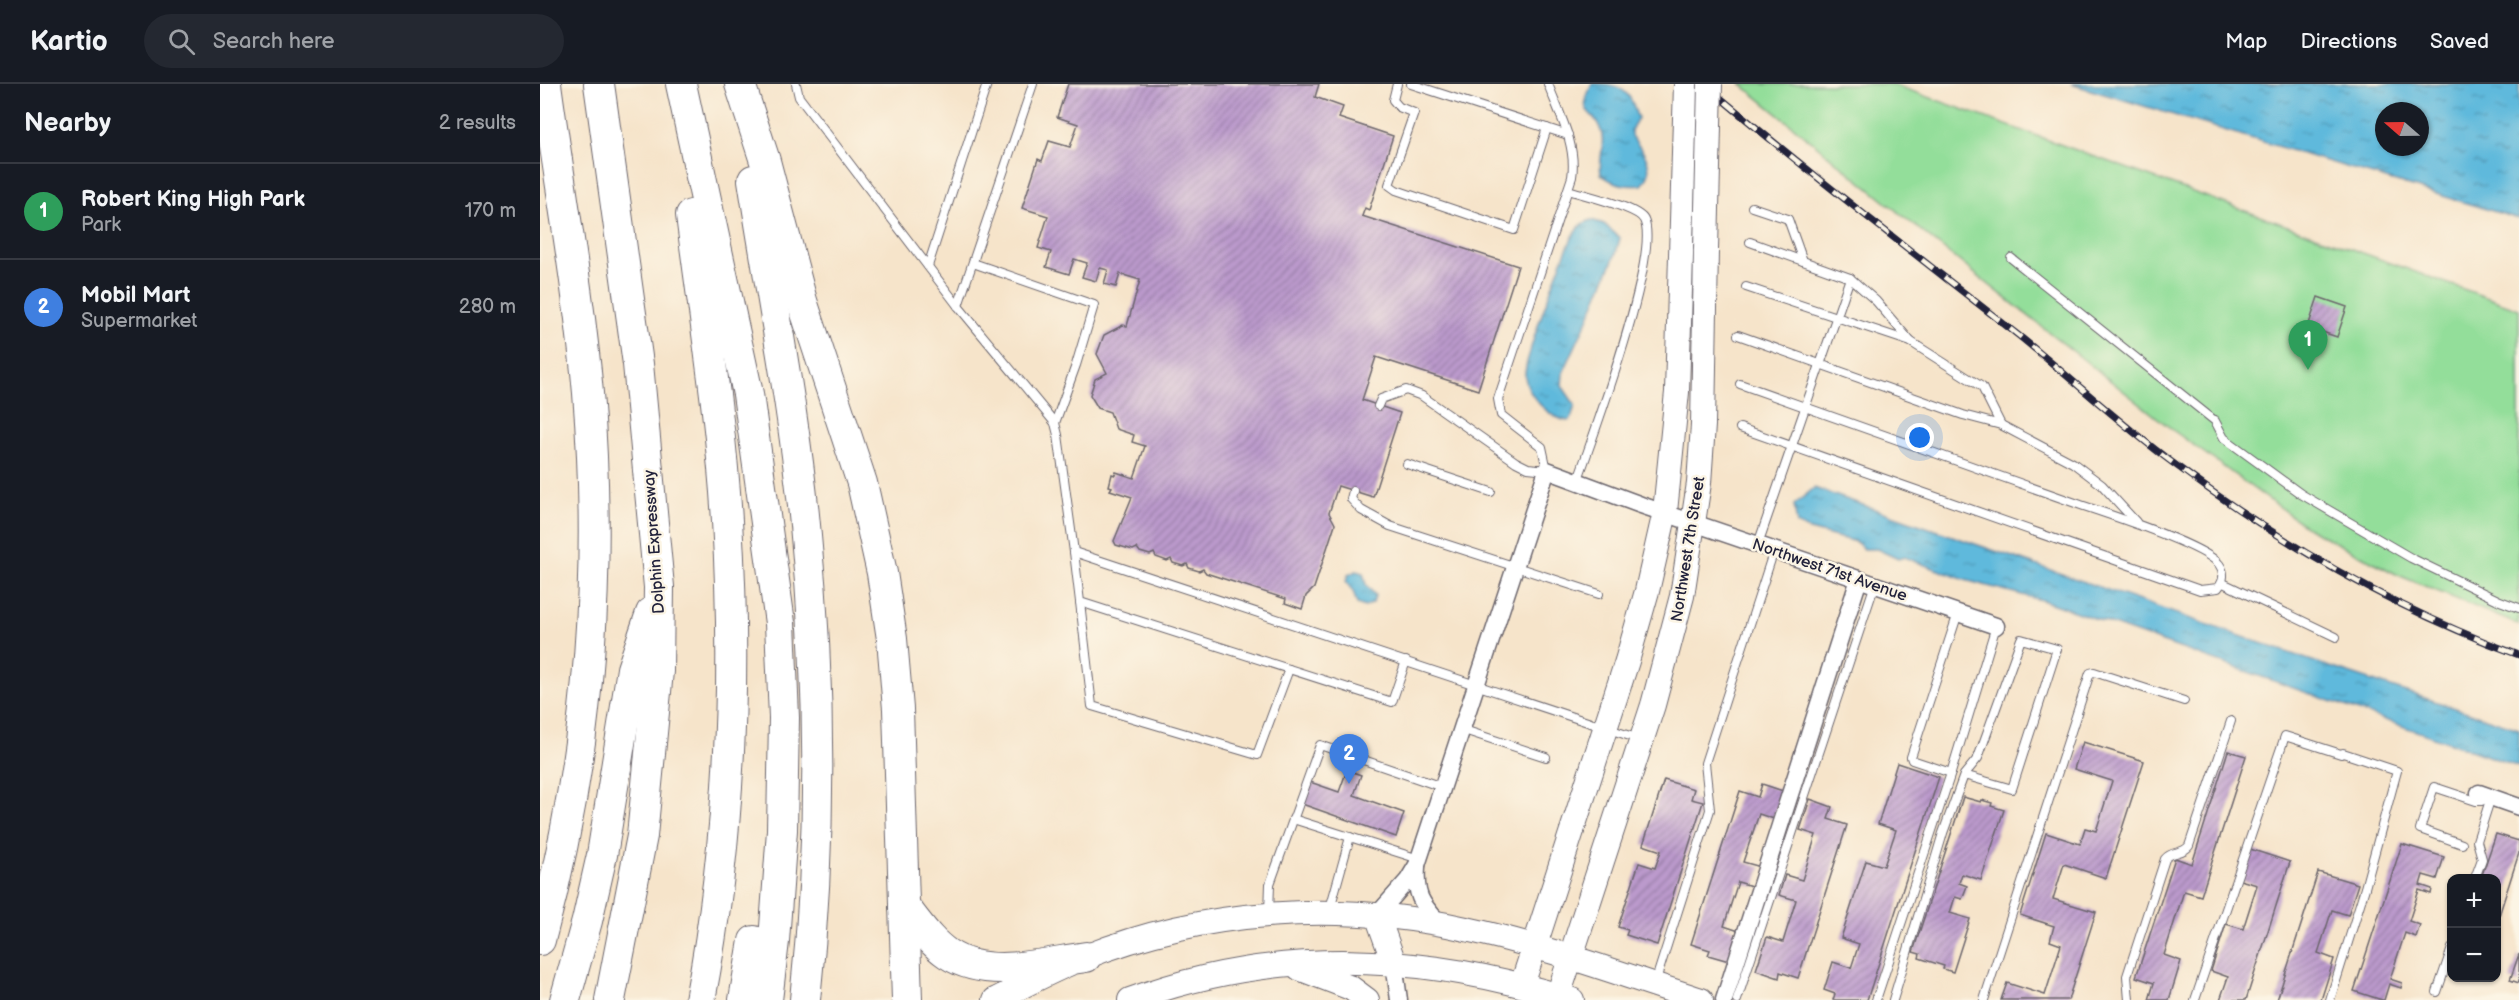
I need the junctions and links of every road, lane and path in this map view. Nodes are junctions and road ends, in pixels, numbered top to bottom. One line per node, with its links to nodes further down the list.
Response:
1 (546, 84): 83 (highway)
2 (599, 84): 52 (highway, Dolphin Expressway)
3 (675, 84): 97 (highway)
4 (681, 84): 45 (highway)
5 (739, 84): 78 (highway); 100 (highway)
6 (796, 84): 22 (lane)
7 (987, 84): 22 (lane)
8 (1033, 84): 21 (lane)
9 (1397, 84): 14 (lane)
10 (1411, 84): 14 (lane)
11 (1548, 84): 15 (lane)
12 (1686, 84): 42 (main road, Northwest 7th Street)
13 (1710, 84): 43 (main road, Northwest 7th Street, bridge)
14 (1547, 128): 15 (lane)
15 (1568, 135): 16 (lane)
16 (1568, 190): 38 (lane); 39 (lane)
17 (1752, 207): 20 (lane)
18 (1750, 242): 20 (lane)
19 (2011, 258): 55 (lane)
20 (1803, 261): 23 (lane)
21 (973, 263): 25 (lane); 33 (lane)
22 (928, 266): 25 (lane)
23 (1850, 278): 26 (lane); 28 (lane)
24 (1746, 287): 26 (lane)
25 (958, 306): 33 (lane)
26 (1836, 319): 28 (lane); 29 (lane)
27 (1738, 335): 29 (lane)
28 (1911, 342): 34 (lane)
29 (1820, 363): 32 (lane); 34 (lane)
30 (1740, 384): 32 (lane)
31 (1378, 406): 38 (lane)
32 (1805, 408): 36 (lane); 44 (lane)
33 (1054, 423): 48 (lane)
34 (2001, 425): 44 (lane)
35 (1740, 428): 36 (lane)
36 (1792, 446): 46 (lane); 51 (lane)
37 (1407, 464): 41 (lane)
38 (1547, 470): 39 (street, Northwest 71st Avenue); 49 (street)
39 (1577, 482): 42 (street, Northwest 71st Avenue)
40 (1353, 491): 49 (lane)
41 (1491, 492)
42 (1665, 512): 43 (street, Northwest 71st Avenue); 64 (main road, Northwest 7th Street)
43 (1694, 522): 46 (street, Northwest 71st Avenue); 66 (main road, Northwest 7th Street)
44 (2138, 525): 51 (lane)
45 (768, 537): 98 (highway); 99 (highway)
46 (1758, 544): 47 (street, Northwest 71st Avenue)
47 (1774, 550): 50 (street, Northwest 71st Avenue); 92 (lane)
48 (1074, 552): 54 (lane); 59 (lane)
49 (1515, 567): 53 (lane); 61 (street)
50 (1867, 581): 56 (street, Northwest 71st Avenue); 108 (street); 109 (lane)
51 (2223, 583): 58 (lane)
52 (659, 587): 95 (highway); 96 (highway, Dolphin Expressway)
53 (1599, 594)
54 (1080, 602): 60 (lane); 60 (lane)
55 (2519, 608)
56 (1958, 613): 57 (street, Northwest 71st Avenue); 68 (lane)
57 (1996, 626): 68 (lane)
58 (2337, 637)
59 (1406, 661): 60 (lane); 61 (lane)
60 (1289, 669)
61 (1475, 683): 64 (lane); 65 (street)
62 (2184, 701): 112 (lane)
63 (2231, 721): 113 (lane)
64 (1606, 728): 66 (lane); 84 (main road, Northwest 7th Street)
65 (1461, 729): 67 (lane); 70 (street)
66 (1642, 740): 86 (main road, Northwest 7th Street)
67 (1546, 756)
68 (1951, 773): 110 (lane)
69 (1964, 775): 69 (lane); 111 (lane)
70 (1442, 787): 73 (lane); 76 (street)
71 (2485, 795): 72 (street); 75 (lane); 77 (lane)
72 (2519, 807)
73 (1293, 819): 74 (lane); 80 (lane)
74 (1350, 837): 76 (lane); 79 (lane)
75 (2462, 844)
76 (1418, 862): 81 (street); 82 (street)
77 (2476, 874)
78 (904, 906): 85 (highway); 101 (highway)
79 (1329, 912): 80 (main road); 81 (main road)
80 (1269, 914): 85 (main road)
81 (1377, 915): 82 (main road); 88 (main road)
82 (1439, 923): 84 (main road)
83 (540, 940)
84 (1535, 948): 86 (main road); 91 (main road, Northwest 7th Street)
85 (1086, 957): 90 (main road)
86 (1571, 959): 92 (main road); 94 (main road, Northwest 7th Street)
87 (2447, 961): 93 (lane)
88 (1394, 963): 89 (main road); 91 (main road); 106 (street)
89 (1288, 964): 104 (main road); 105 (main road)
90 (1039, 977): 102 (main road); 103 (main road)
91 (1522, 985): 94 (main road)
92 (1654, 985): 107 (main road)
93 (2437, 995)
94 (1565, 998)
95 (565, 1000)
96 (610, 1000)
97 (700, 1000)
98 (744, 1000)
99 (767, 1000)
100 (805, 1000)
101 (907, 1000)
102 (995, 1000)
103 (1024, 1000)
104 (1130, 1000)
105 (1367, 1000)
106 (1399, 1000)
107 (1701, 1000)
108 (1724, 1000)
109 (1737, 1000)
110 (1876, 1000)
111 (1893, 1000)
112 (1984, 1000)
113 (2129, 1000)
114 (2195, 1000): 115 (lane)
115 (2330, 1000)

